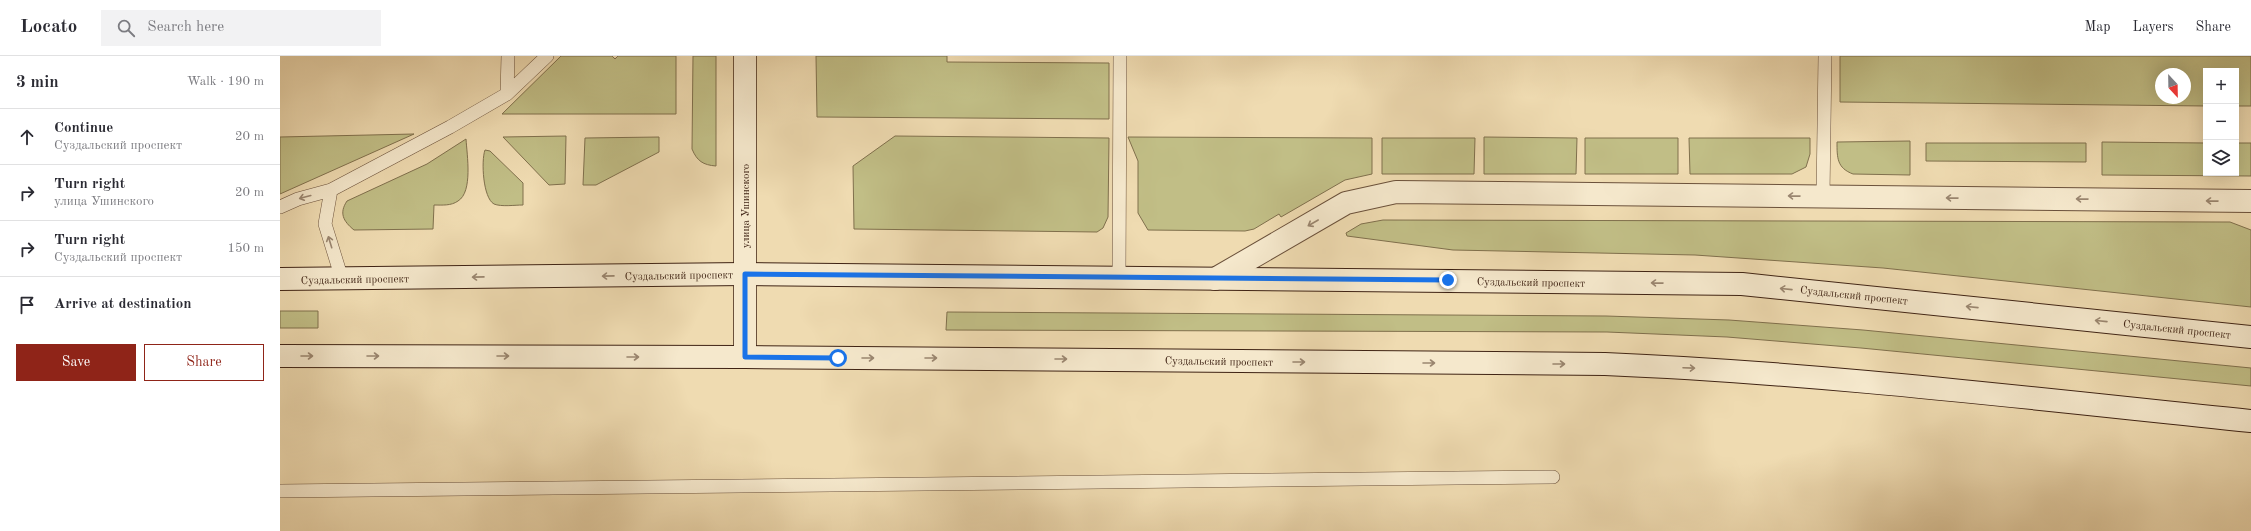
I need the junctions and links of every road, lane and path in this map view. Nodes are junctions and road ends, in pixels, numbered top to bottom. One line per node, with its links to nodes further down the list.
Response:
1 (508, 56): 6 (lane)
2 (547, 56): 6 (lane)
3 (745, 56): 11 (main road, улица Ушинского)
4 (1120, 56): 14 (lane)
5 (1825, 56): 8 (lane)
6 (507, 94): 7 (lane)
7 (331, 190): 10 (lane, one-way to 10); 13 (lane, one-way to 7)
8 (1823, 196): 9 (main road, one-way to 8); 15 (main road, one-way to 15)
9 (2251, 201)
10 (280, 207)
11 (745, 274): 13 (main road, Суздальский проспект, one-way to 13); 14 (main road, Суздальский проспект); 18 (main road, улица Ушинского)
12 (280, 279): 13 (main road, Суздальский проспект)
13 (342, 279)
14 (1119, 279): 15 (main road, Суздальский проспект)
15 (1215, 279): 16 (main road, Суздальский проспект, one-way to 15)
16 (2251, 337)
17 (280, 356): 18 (main road, Суздальский проспект, one-way to 18)
18 (745, 357): 19 (main road, Суздальский проспект, one-way to 19)
19 (2251, 422)
20 (1553, 477): 21 (lane)
21 (280, 491)

